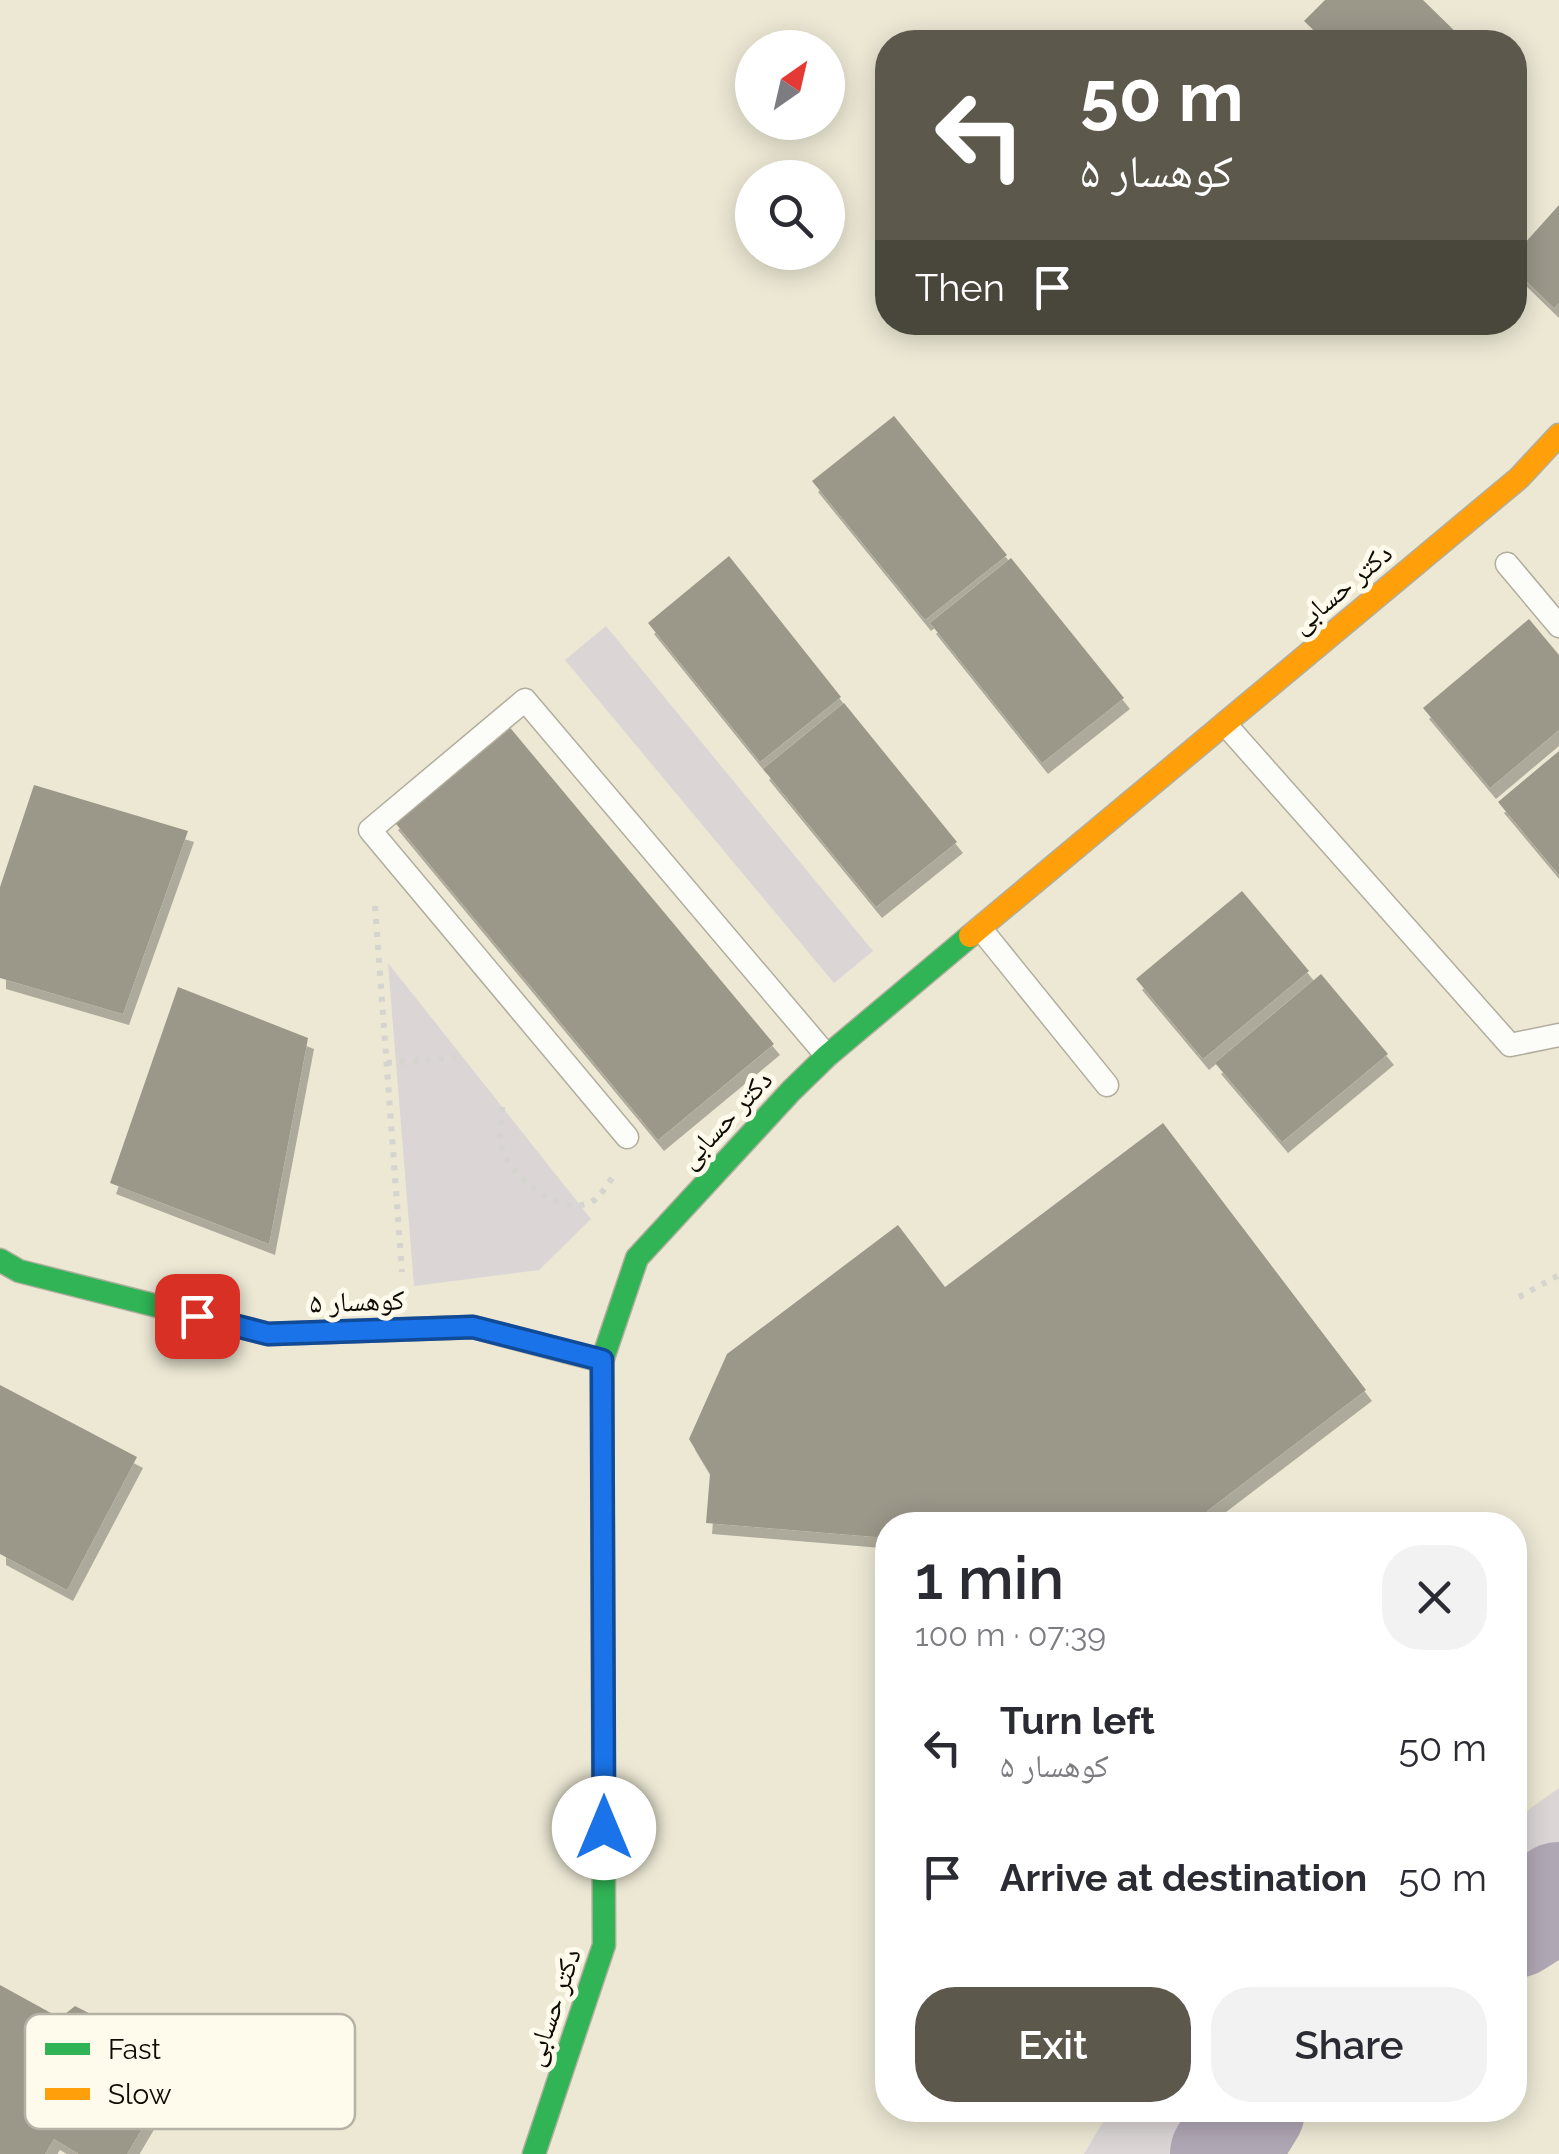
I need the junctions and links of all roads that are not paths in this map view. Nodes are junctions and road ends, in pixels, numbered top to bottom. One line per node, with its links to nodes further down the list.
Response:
1 (1559, 436): 4 (street, دکتر حسابی)
2 (1507, 564): 3 (lane)
3 (1559, 626)
4 (1224, 724): 5 (street, دکتر حسابی); 6 (lane)
5 (980, 928): 7 (street, دکتر حسابی); 8 (lane)
6 (1559, 1036)
7 (827, 1056): 9 (lane); 11 (street, دکتر حسابی)
8 (1107, 1085)
9 (627, 1137)
10 (0, 1260): 11 (street, کوهسار ۵)
11 (602, 1360): 12 (street, دکتر حسابی)
12 (534, 2154)

